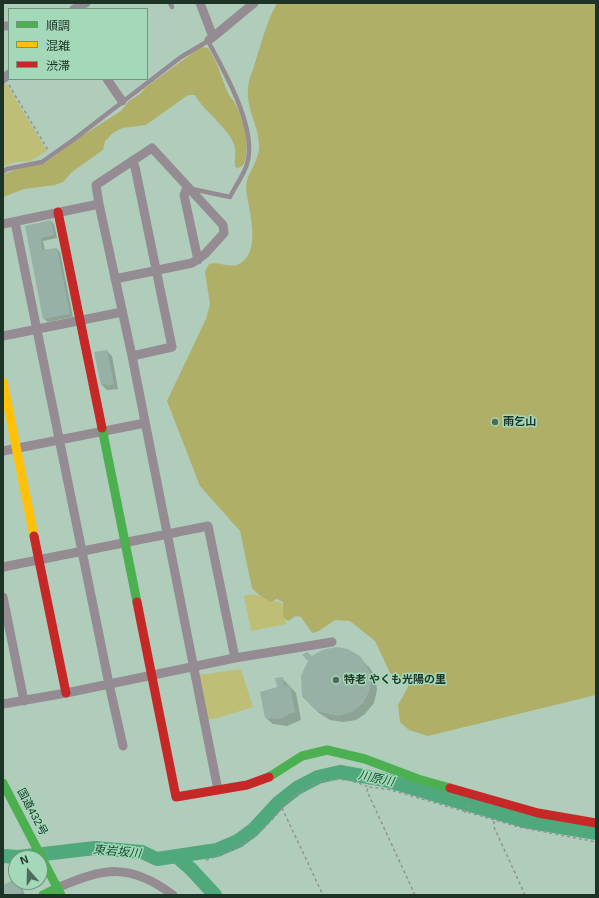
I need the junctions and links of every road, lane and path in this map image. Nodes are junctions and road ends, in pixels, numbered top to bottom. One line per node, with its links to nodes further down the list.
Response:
1 (86, 3): 4 (street)
2 (200, 3): 5 (street)
3 (254, 3): 5 (street)
4 (76, 8)
5 (210, 39): 8 (lane); 12 (lane)
6 (5, 76): 9 (path)
7 (108, 80): 8 (street)
8 (122, 101): 11 (lane)
9 (48, 150)
10 (132, 161): 12 (street); 13 (street); 18 (street)
11 (3, 172)
12 (188, 188): 17 (street); 17 (street)
13 (99, 204): 14 (street); 19 (street)
14 (58, 212): 15 (street); 21 (main road)
15 (15, 222): 16 (street); 22 (street)
16 (3, 224)
17 (198, 260): 18 (street)
18 (156, 271): 19 (street); 24 (street)
19 (115, 279): 20 (street)
20 (122, 312): 21 (street); 24 (street)
21 (80, 320): 22 (street); 27 (main road)
22 (38, 329): 23 (street); 28 (street)
23 (3, 336)
24 (132, 356): 26 (street)
25 (3, 382): 29 (main road)
26 (145, 423): 27 (street); 31 (street)
27 (102, 431): 28 (street); 32 (main road)
28 (59, 440): 29 (street); 33 (street)
29 (17, 448): 30 (street); 34 (main road)
30 (3, 451)
31 (167, 534): 32 (street); 38 (street); 39 (street)
32 (125, 542): 33 (street); 40 (main road)
33 (82, 551): 34 (street); 41 (street)
34 (38, 560): 35 (street); 42 (main road)
35 (3, 566)
36 (3, 597): 43 (street)
37 (332, 642): 38 (street)
38 (235, 658): 39 (street)
39 (194, 666): 40 (street); 49 (street)
40 (152, 674): 41 (street); 49 (main road)
41 (109, 684): 42 (street); 45 (street)
42 (66, 693): 43 (street)
43 (24, 701): 44 (street)
44 (3, 704)
45 (124, 746)
46 (373, 769): 48 (path)
47 (3, 783): 57 (main road, 国道432号)
48 (368, 787): 51 (path); 52 (path); 61 (path)
49 (218, 790): 54 (main road)
50 (469, 799): 52 (path)
51 (282, 808): 56 (path); 60 (path)
52 (465, 812): 53 (path)
53 (494, 821): 55 (path); 62 (path)
54 (596, 823)
55 (596, 842)
56 (206, 860)
57 (59, 892): 58 (main road); 59 (street)
58 (43, 895)
59 (173, 895)
60 (323, 895)
61 (414, 895)
62 (525, 895)

